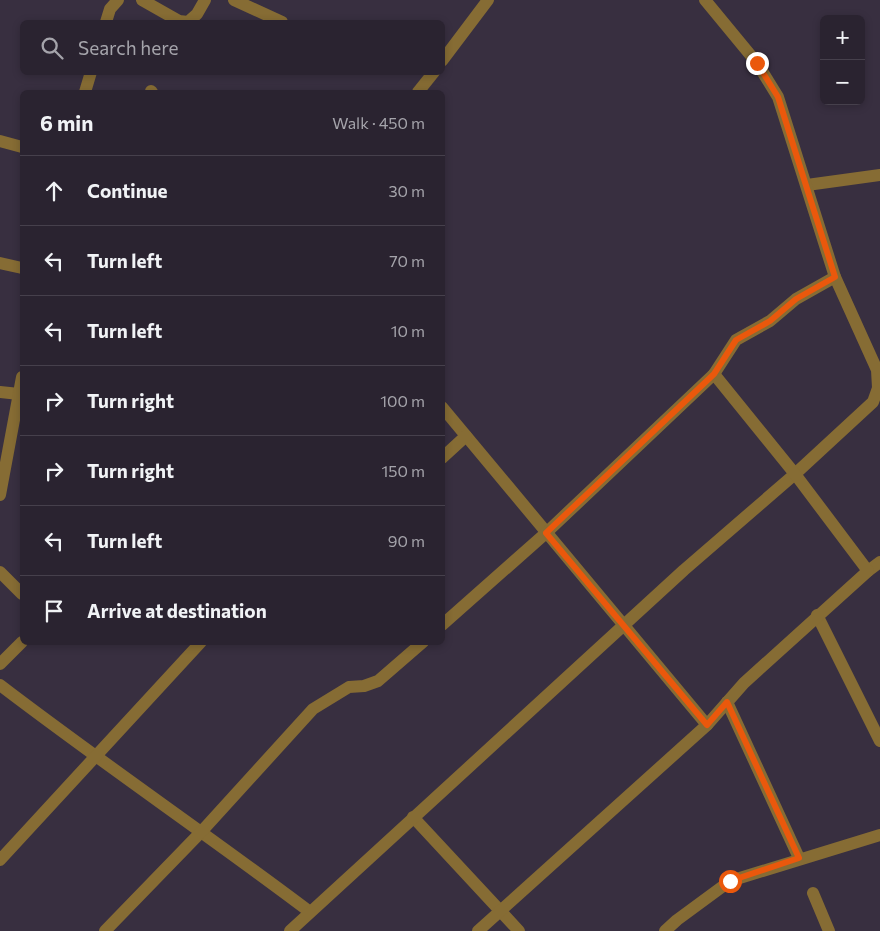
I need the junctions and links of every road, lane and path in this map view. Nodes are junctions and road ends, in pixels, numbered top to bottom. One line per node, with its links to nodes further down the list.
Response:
1 (118, 0): 7 (street)
2 (142, 0): 8 (street)
3 (205, 0): 9 (street)
4 (234, 0): 10 (street)
5 (488, 0): 11 (street)
6 (705, 0): 19 (street)
7 (107, 20)
8 (177, 20)
9 (190, 20)
10 (278, 20)
11 (447, 48)
12 (90, 75): 14 (street)
13 (432, 75): 15 (street)
14 (86, 90)
15 (420, 90)
16 (0, 141): 17 (street)
17 (20, 146)
18 (880, 176): 19 (street)
19 (807, 185): 22 (street)
20 (0, 263): 21 (street)
21 (20, 268)
22 (835, 277): 23 (street); 30 (street)
23 (714, 374): 30 (street); 32 (street)
24 (20, 388): 26 (street)
25 (0, 392): 26 (street)
26 (19, 394): 31 (street)
27 (445, 411): 28 (street)
28 (466, 436): 29 (street); 32 (street)
29 (445, 455)
30 (795, 474): 34 (street); 39 (street)
31 (0, 495)
32 (546, 533): 38 (street); 39 (street)
33 (880, 562): 34 (street)
34 (868, 571): 37 (street)
35 (0, 572): 36 (street)
36 (20, 592)
37 (817, 615): 45 (street); 47 (street)
38 (445, 622)
39 (623, 627): 46 (street); 49 (street)
40 (20, 644): 43 (street)
41 (199, 645): 48 (street)
42 (419, 645): 50 (street)
43 (0, 664)
44 (0, 686): 48 (street)
45 (727, 702): 46 (street); 52 (street)
46 (707, 725): 55 (street)
47 (880, 741)
48 (96, 758): 50 (street); 53 (street)
49 (413, 818): 55 (street); 56 (street)
50 (202, 831): 56 (street); 57 (street)
51 (880, 835): 52 (street)
52 (799, 858): 61 (street)
53 (0, 860)
54 (813, 893): 62 (street)
55 (499, 911): 59 (street); 60 (street)
56 (310, 912): 58 (street)
57 (105, 931)
58 (290, 931)
59 (478, 931)
60 (519, 931)
61 (665, 931)
62 (829, 931)

